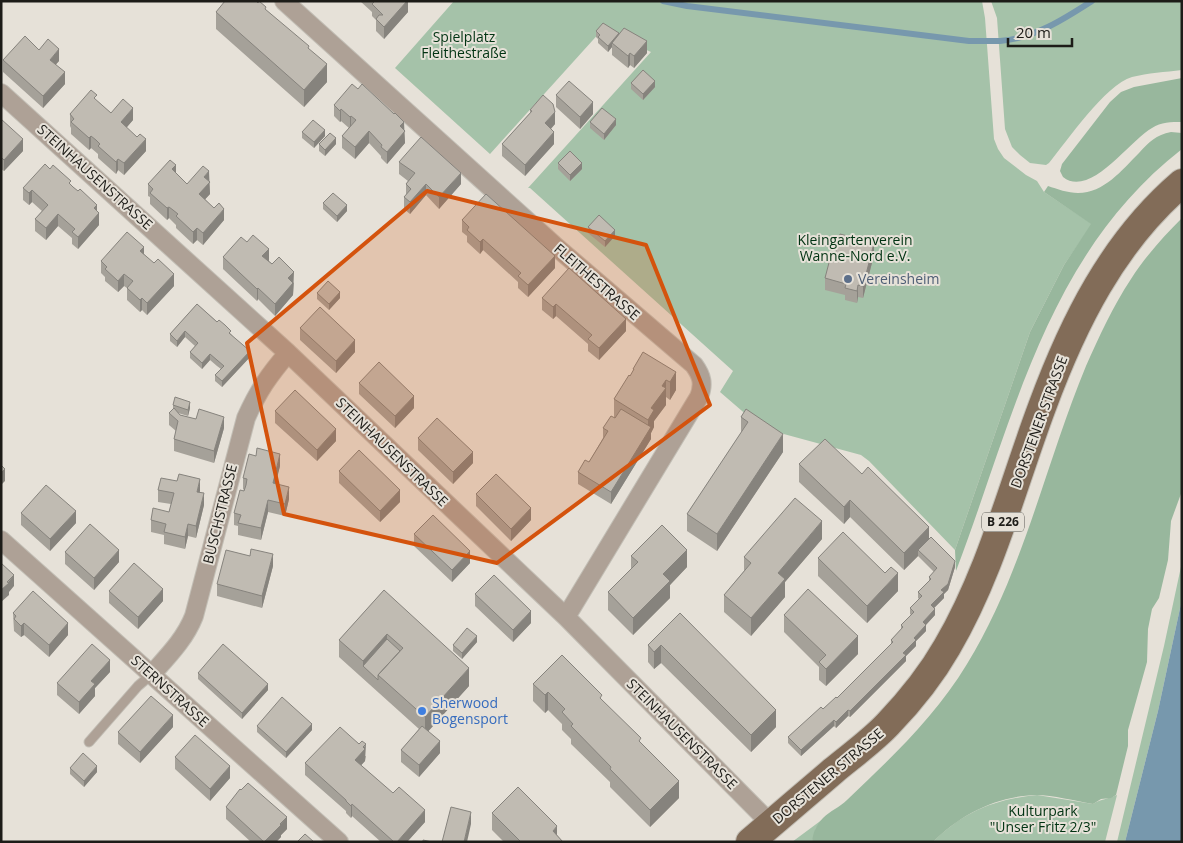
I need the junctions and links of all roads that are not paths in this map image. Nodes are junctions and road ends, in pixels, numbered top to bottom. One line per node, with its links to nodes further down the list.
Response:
1 (284, 1): 6 (street, FLEITHESTRASSE)
2 (1, 93): 4 (street, STEINHAUSENSTRASSE)
3 (1182, 183): 9 (main road, DORSTENER STRASSE / B 226)
4 (288, 353): 6 (street, STEINHAUSENSTRASSE); 7 (street, BUSCHSTRASSE)
5 (1, 540): 7 (street, STERNSTRASSE)
6 (566, 617): 9 (street, STEINHAUSENSTRASSE)
7 (152, 674): 8 (lane); 10 (street, STERNSTRASSE)
8 (89, 742)
9 (771, 824): 11 (main road, DORSTENER STRASSE / B 226)
10 (339, 842)
11 (750, 842)

